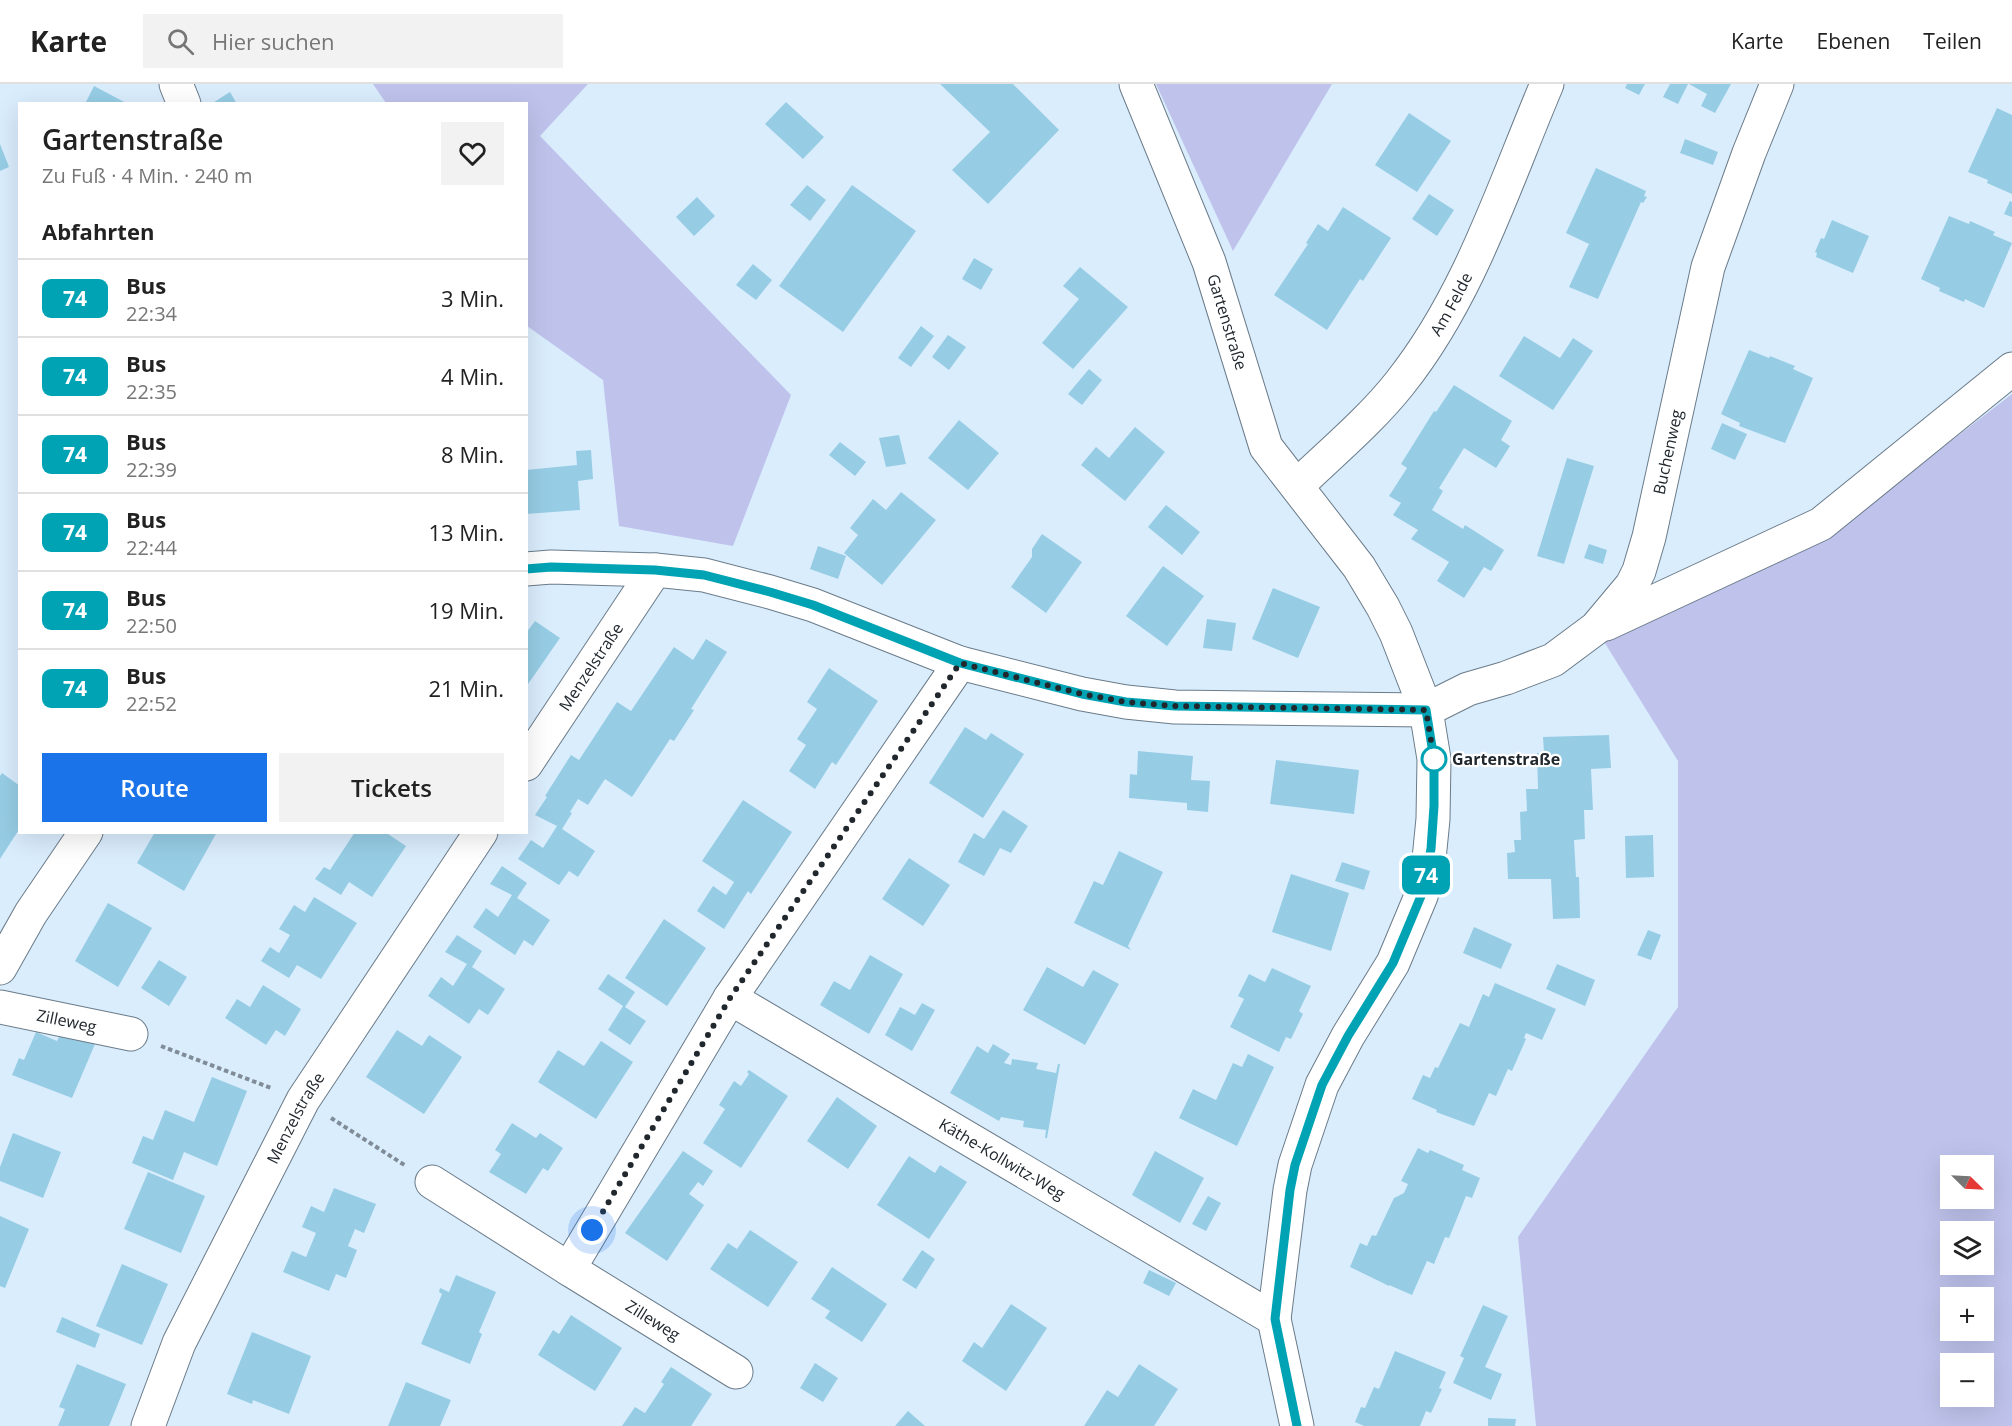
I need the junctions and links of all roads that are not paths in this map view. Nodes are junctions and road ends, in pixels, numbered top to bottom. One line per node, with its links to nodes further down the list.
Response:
1 (176, 84): 5 (street)
2 (1136, 84): 7 (street, Gartenstraße)
3 (1547, 84): 7 (street, Am Felde)
4 (1777, 84): 10 (street, Buchenweg)
5 (183, 102)
6 (2012, 369): 10 (street)
7 (1297, 486): 12 (street, Gartenstraße)
8 (528, 569): 9 (street)
9 (655, 570): 11 (street); 13 (street, Menzelstraße)
10 (1596, 628): 12 (street, Buchenweg)
11 (960, 663): 12 (street); 17 (street)
12 (1426, 710): 22 (street, Gartenstraße)
13 (528, 761)
14 (85, 834): 16 (street)
15 (480, 834): 24 (street, Menzelstraße)
16 (0, 968)
17 (730, 998): 21 (street); 22 (street, Käthe-Kollwitz-Weg)
18 (0, 1006): 19 (street, Zilleweg)
19 (131, 1034)
20 (432, 1182): 21 (street, Zilleweg)
21 (569, 1269): 23 (street, Zilleweg)
22 (1275, 1319): 25 (street, Gartenstraße)
23 (736, 1372)
24 (148, 1426)
25 (1297, 1426)

